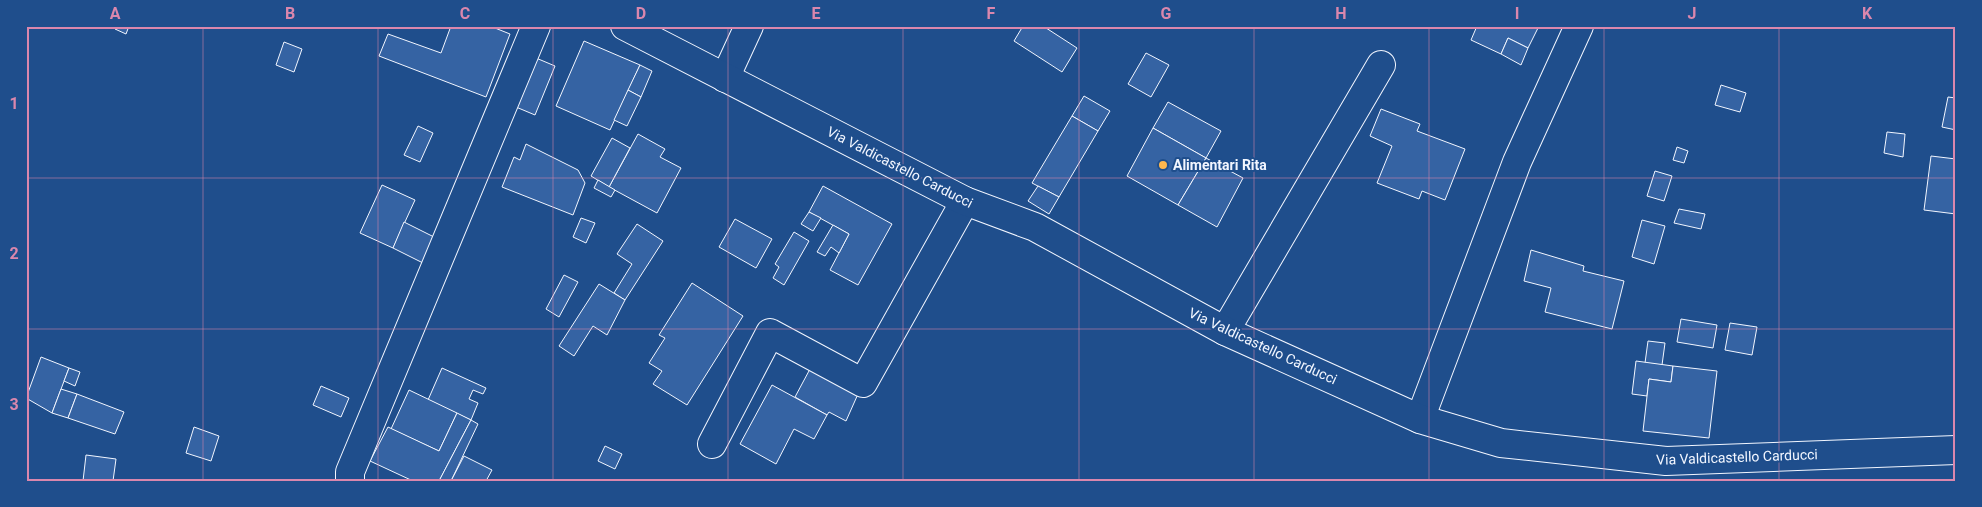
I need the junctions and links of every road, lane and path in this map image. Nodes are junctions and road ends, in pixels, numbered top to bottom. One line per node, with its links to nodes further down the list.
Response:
1 (536, 26): 12 (street)
2 (625, 26): 6 (street, Via Valdicastello Carducci)
3 (749, 26): 6 (street)
4 (1578, 26): 9 (street)
5 (1381, 66): 8 (street)
6 (725, 78): 7 (street, Via Valdicastello Carducci)
7 (965, 202): 8 (street, Via Valdicastello Carducci); 10 (street)
8 (1225, 331): 9 (street, Via Valdicastello Carducci)
9 (1420, 419): 11 (street, Via Valdicastello Carducci)
10 (712, 444)
11 (1956, 450)
12 (350, 481)

